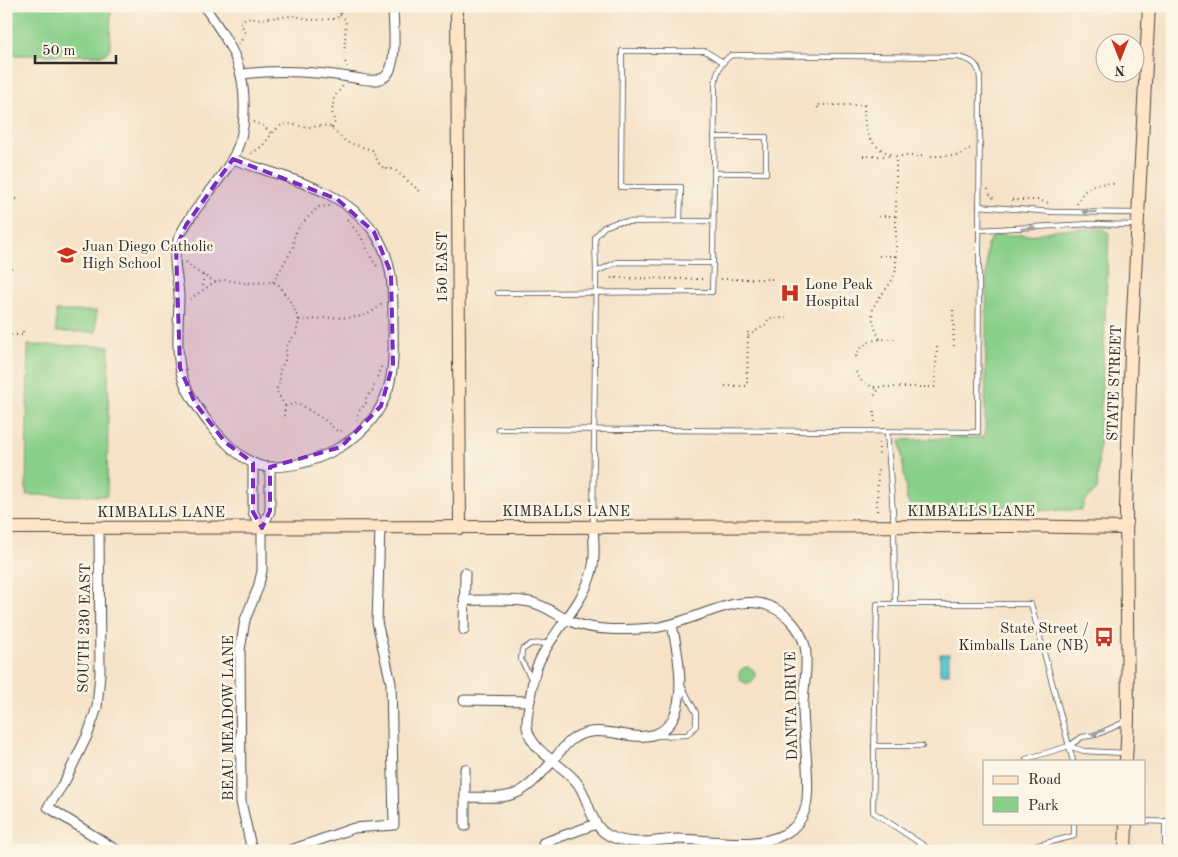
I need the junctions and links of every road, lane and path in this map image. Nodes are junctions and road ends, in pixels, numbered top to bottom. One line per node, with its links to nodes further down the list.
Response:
1 (204, 6): 6 (street)
2 (342, 6): 6 (path)
3 (393, 6): 8 (street)
4 (457, 6): 95 (street, 150 EAST)
5 (1149, 6): 35 (street, STATE STREET)
6 (232, 48): 8 (street)
7 (723, 62): 14 (lane); 30 (lane); 36 (lane)
8 (242, 74): 19 (street)
9 (818, 108): 18 (path)
10 (252, 122): 13 (path)
11 (6, 131): 12 (path)
12 (15, 131)
13 (272, 134): 16 (path); 23 (path)
14 (714, 137): 20 (lane); 20 (lane)
15 (973, 147): 18 (path)
16 (251, 153)
17 (863, 156): 18 (path)
18 (895, 156): 34 (path)
19 (233, 159): 86 (street); 86 (street)
20 (714, 173): 37 (lane)
21 (988, 182): 26 (path)
22 (1114, 184): 31 (path)
23 (421, 192)
24 (6, 200): 25 (path)
25 (16, 200)
26 (999, 200)
27 (1008, 200): 28 (path)
28 (1050, 203)
29 (333, 206): 52 (path)
30 (979, 206): 35 (lane, one-way to 30); 38 (lane)
31 (1075, 207)
32 (342, 212): 45 (path)
33 (879, 216): 34 (path)
34 (896, 216): 40 (path)
35 (1137, 219): 38 (lane, one-way to 35); 96 (street, STATE STREET)
36 (680, 221): 37 (lane); 46 (lane)
37 (713, 221): 42 (lane)
38 (979, 230): 83 (lane)
39 (879, 256): 40 (path)
40 (896, 256): 65 (path)
41 (183, 258): 47 (path)
42 (712, 263): 46 (lane); 49 (lane)
43 (6, 268): 44 (path)
44 (15, 268)
45 (382, 270)
46 (596, 272): 54 (lane)
47 (203, 276): 51 (path); 53 (path)
48 (611, 278): 49 (path)
49 (712, 278): 50 (path); 54 (lane)
50 (776, 279)
51 (216, 282): 52 (path); 53 (path)
52 (274, 282): 60 (path)
53 (203, 289): 57 (path)
54 (595, 292): 55 (lane); 82 (lane)
55 (498, 293)
56 (386, 298): 60 (path)
57 (187, 303)
58 (953, 310): 68 (path)
59 (788, 318): 64 (path)
60 (299, 320): 75 (path)
61 (23, 327): 63 (path)
62 (748, 328): 64 (path)
63 (6, 335)
64 (748, 336): 72 (path)
65 (880, 339): 66 (path); 69 (path)
66 (896, 339)
67 (937, 347): 73 (path)
68 (954, 348)
69 (856, 357)
70 (385, 360): 79 (path)
71 (856, 372): 73 (path)
72 (725, 386)
73 (874, 388): 74 (path)
74 (873, 398)
75 (285, 406): 77 (path); 81 (path)
76 (874, 411): 78 (path)
77 (284, 416)
78 (875, 425)
79 (353, 428)
80 (498, 429): 82 (lane)
81 (348, 430)
82 (594, 430): 83 (lane); 89 (lane)
83 (888, 432): 90 (lane)
84 (879, 441): 85 (path)
85 (879, 454)
86 (261, 466): 93 (street); 93 (street)
87 (878, 467): 88 (path)
88 (877, 511)
89 (593, 527): 90 (street, KIMBALLS LANE); 95 (street, KIMBALLS LANE); 100 (street)
90 (894, 527): 96 (street, KIMBALLS LANE); 99 (lane)
91 (6, 528): 92 (street, KIMBALLS LANE)
92 (99, 528): 93 (street, KIMBALLS LANE); 127 (street, SOUTH 230 EAST)
93 (262, 528): 94 (street, KIMBALLS LANE); 128 (street, BEAU MEADOW LANE)
94 (380, 528): 95 (street, KIMBALLS LANE); 129 (street)
95 (460, 528)
96 (1126, 528): 108 (street, STATE STREET)
97 (464, 573): 98 (street)
98 (464, 600): 100 (street, DANTA DRIVE); 102 (street)
99 (895, 604): 110 (lane); 112 (lane)
100 (565, 619): 101 (street, DANTA DRIVE); 103 (street)
101 (672, 625): 105 (street); 122 (street, DANTA DRIVE)
102 (464, 630)
103 (550, 643): 104 (street); 104 (lane)
104 (533, 681): 107 (street)
105 (680, 682): 109 (street); 109 (lane)
106 (464, 700): 107 (street)
107 (530, 700): 115 (street)
108 (1128, 720): 112 (lane, one-way to 112); 113 (street, STATE STREET)
109 (643, 736): 115 (street)
110 (874, 746): 111 (lane); 130 (lane)
111 (922, 746)
112 (1069, 746): 113 (lane); 114 (lane); 116 (lane)
113 (1126, 757)
114 (1026, 759)
115 (553, 760): 118 (street); 122 (street)
116 (1073, 760)
117 (465, 769): 118 (street)
118 (465, 797): 125 (street)
119 (1146, 821): 120 (lane)
120 (1164, 821): 121 (lane); 133 (lane)
121 (1172, 822)
122 (596, 824): 126 (street)
123 (1074, 824): 131 (lane)
124 (1126, 824): 132 (street)
125 (465, 826)
126 (543, 843)
127 (118, 851)
128 (252, 851)
129 (288, 851)
130 (932, 851)
131 (1015, 851)
132 (1125, 851)
133 (1165, 851)

